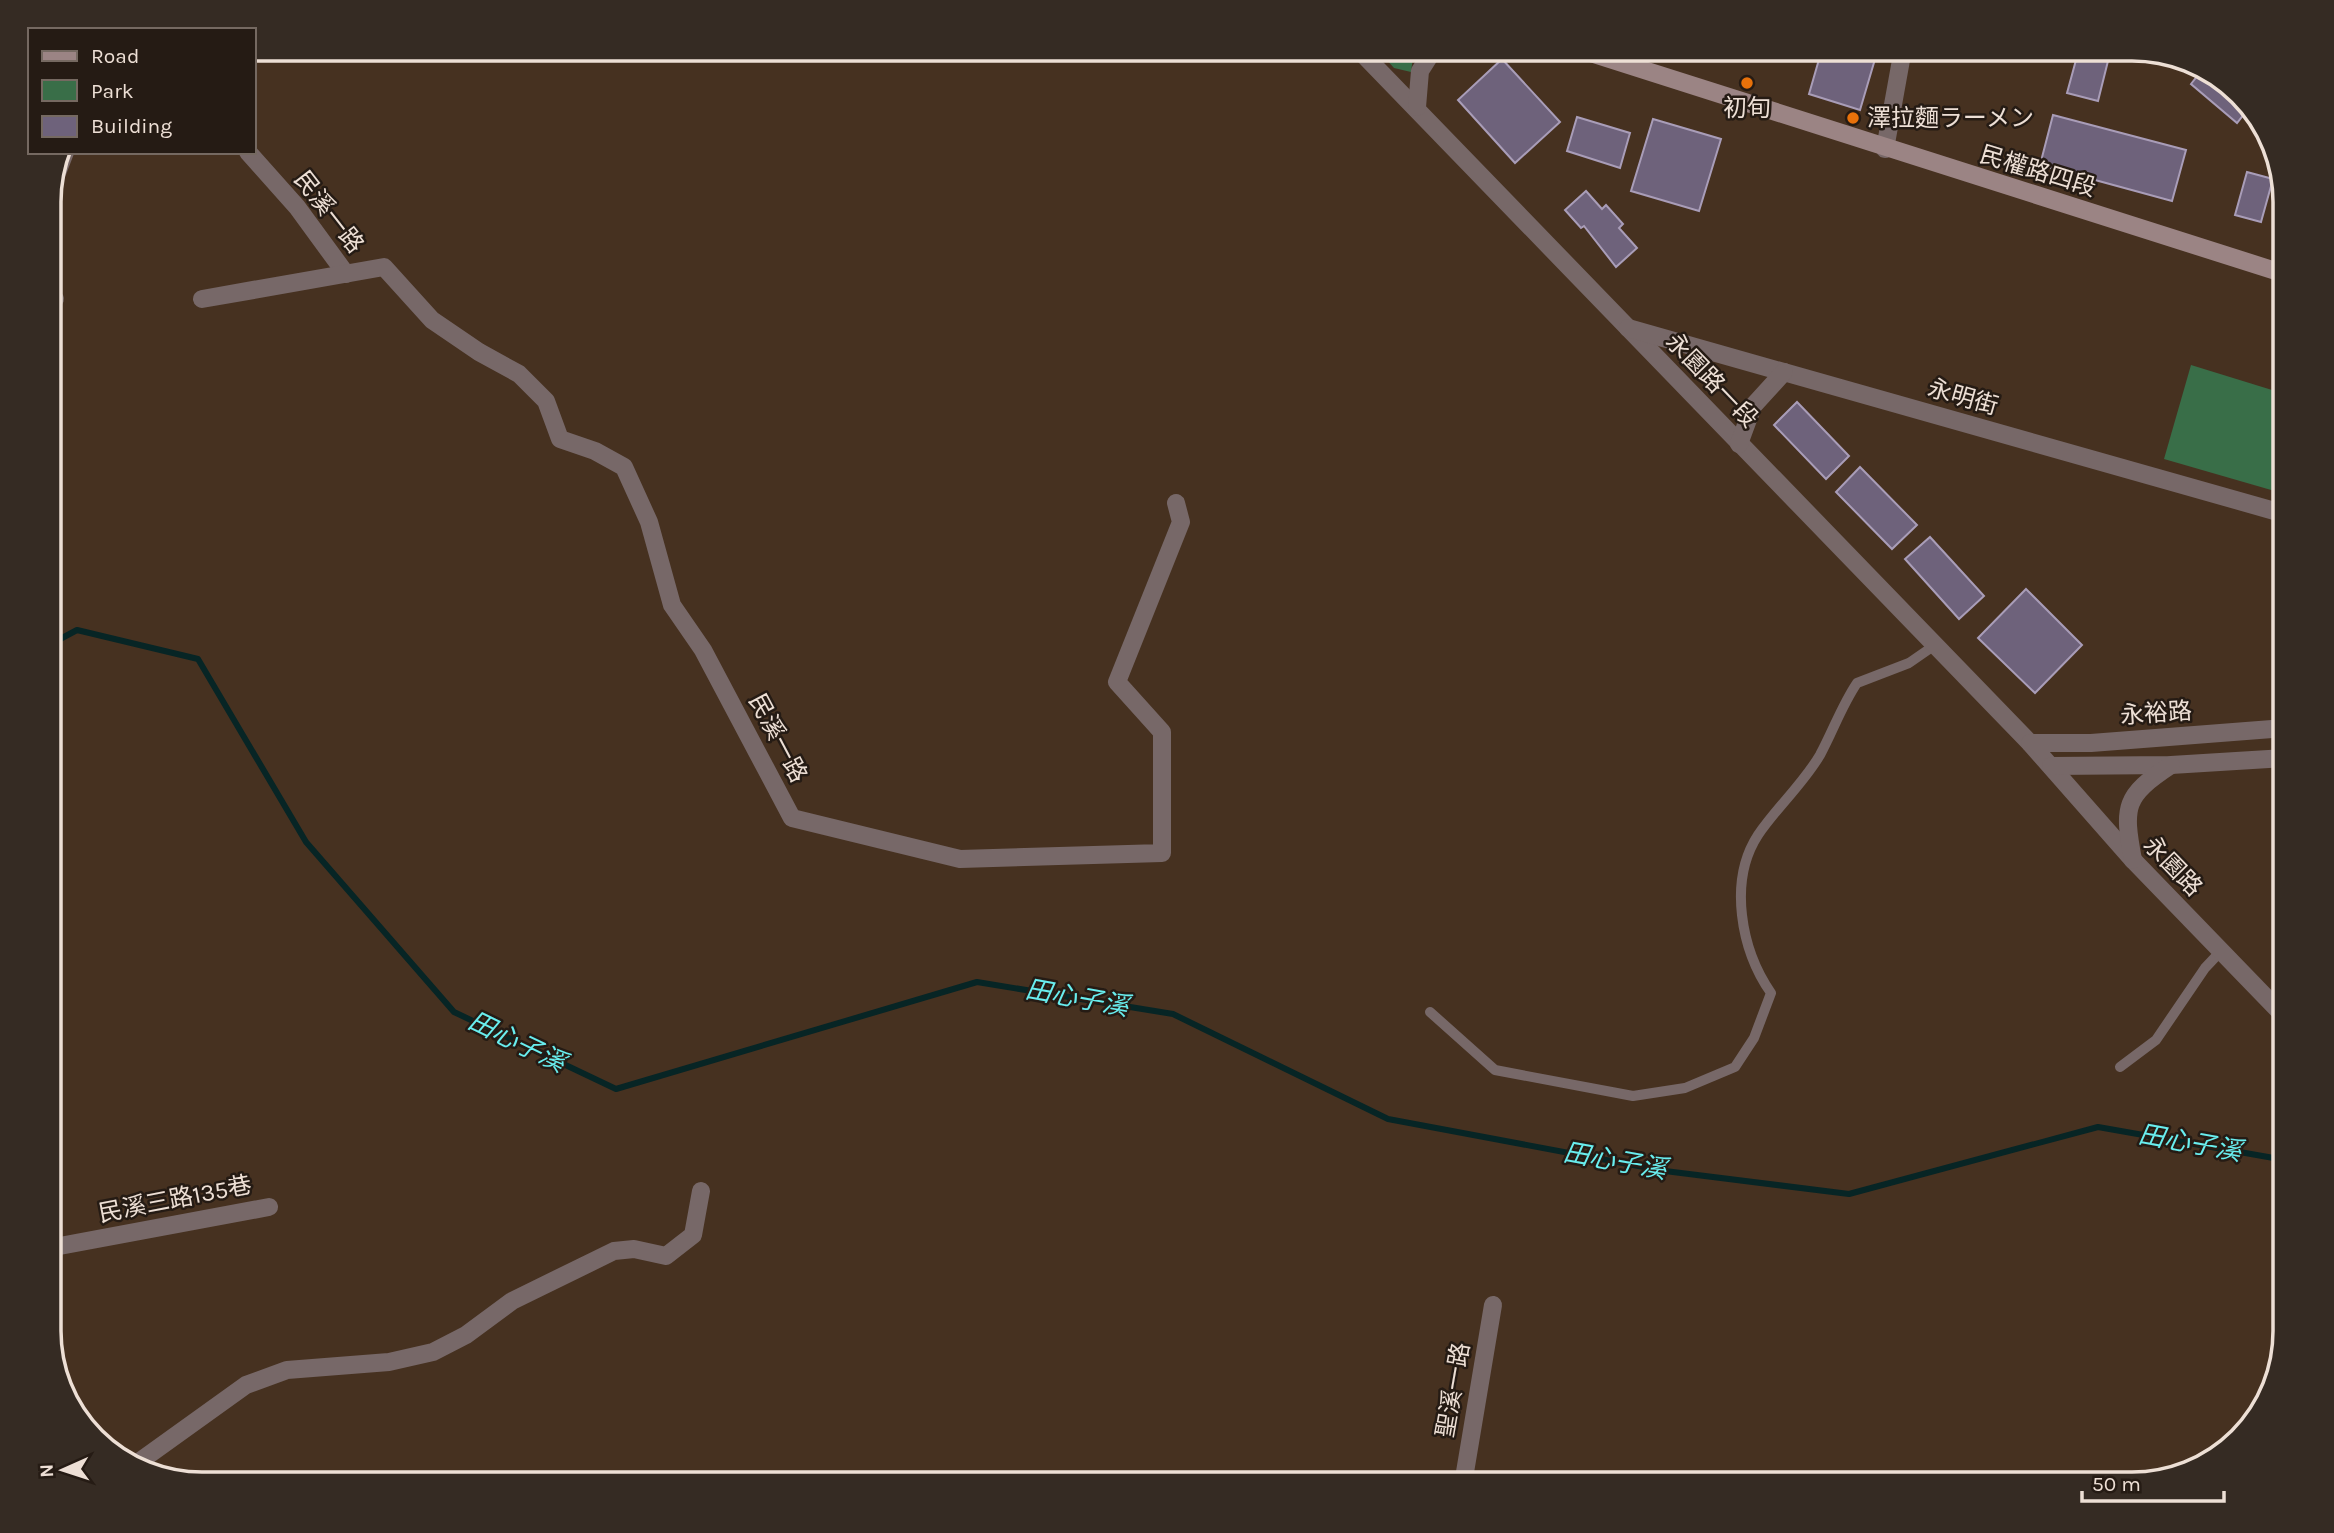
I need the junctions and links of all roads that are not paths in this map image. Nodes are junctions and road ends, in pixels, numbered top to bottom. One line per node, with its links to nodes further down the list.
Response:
1 (1371, 61): 5 (street, 永園路一段)
2 (1426, 61): 5 (street)
3 (1616, 61): 6 (street, 民權路四段)
4 (1901, 61): 6 (street)
5 (1417, 107): 11 (street, 永園路一段)
6 (1885, 149): 8 (street, 民權路四段)
7 (250, 154): 9 (street, 民溪一路)
8 (2273, 270)
9 (346, 274): 10 (street); 14 (street, 民溪一路)
10 (202, 299)
11 (1629, 328): 12 (street, 永明街); 13 (street, 永園路一段)
12 (1784, 372): 13 (street); 15 (street, 永明街)
13 (1739, 444): 16 (street, 永園路一段)
14 (1175, 502)
15 (2273, 511)
16 (1935, 645): 18 (street, 永園路一段); 25 (lane)
17 (2273, 729): 18 (street, 永裕路)
18 (2031, 743): 21 (street, 永園路)
19 (2273, 759): 20 (street, 永裕路)
20 (2171, 765): 21 (street, 永裕路); 22 (street)
21 (2051, 766): 22 (street, 永園路)
22 (2133, 860): 23 (street, 永園路)
23 (2221, 951): 24 (street, 永園路); 26 (lane)
24 (2273, 1005)
25 (1430, 1013)
26 (2120, 1067)
27 (701, 1191): 31 (street)
28 (269, 1207): 29 (street, 民溪三路135巷)
29 (62, 1246)
30 (1493, 1305): 32 (street, 聖溪一路)
31 (144, 1459)
32 (1465, 1472)

